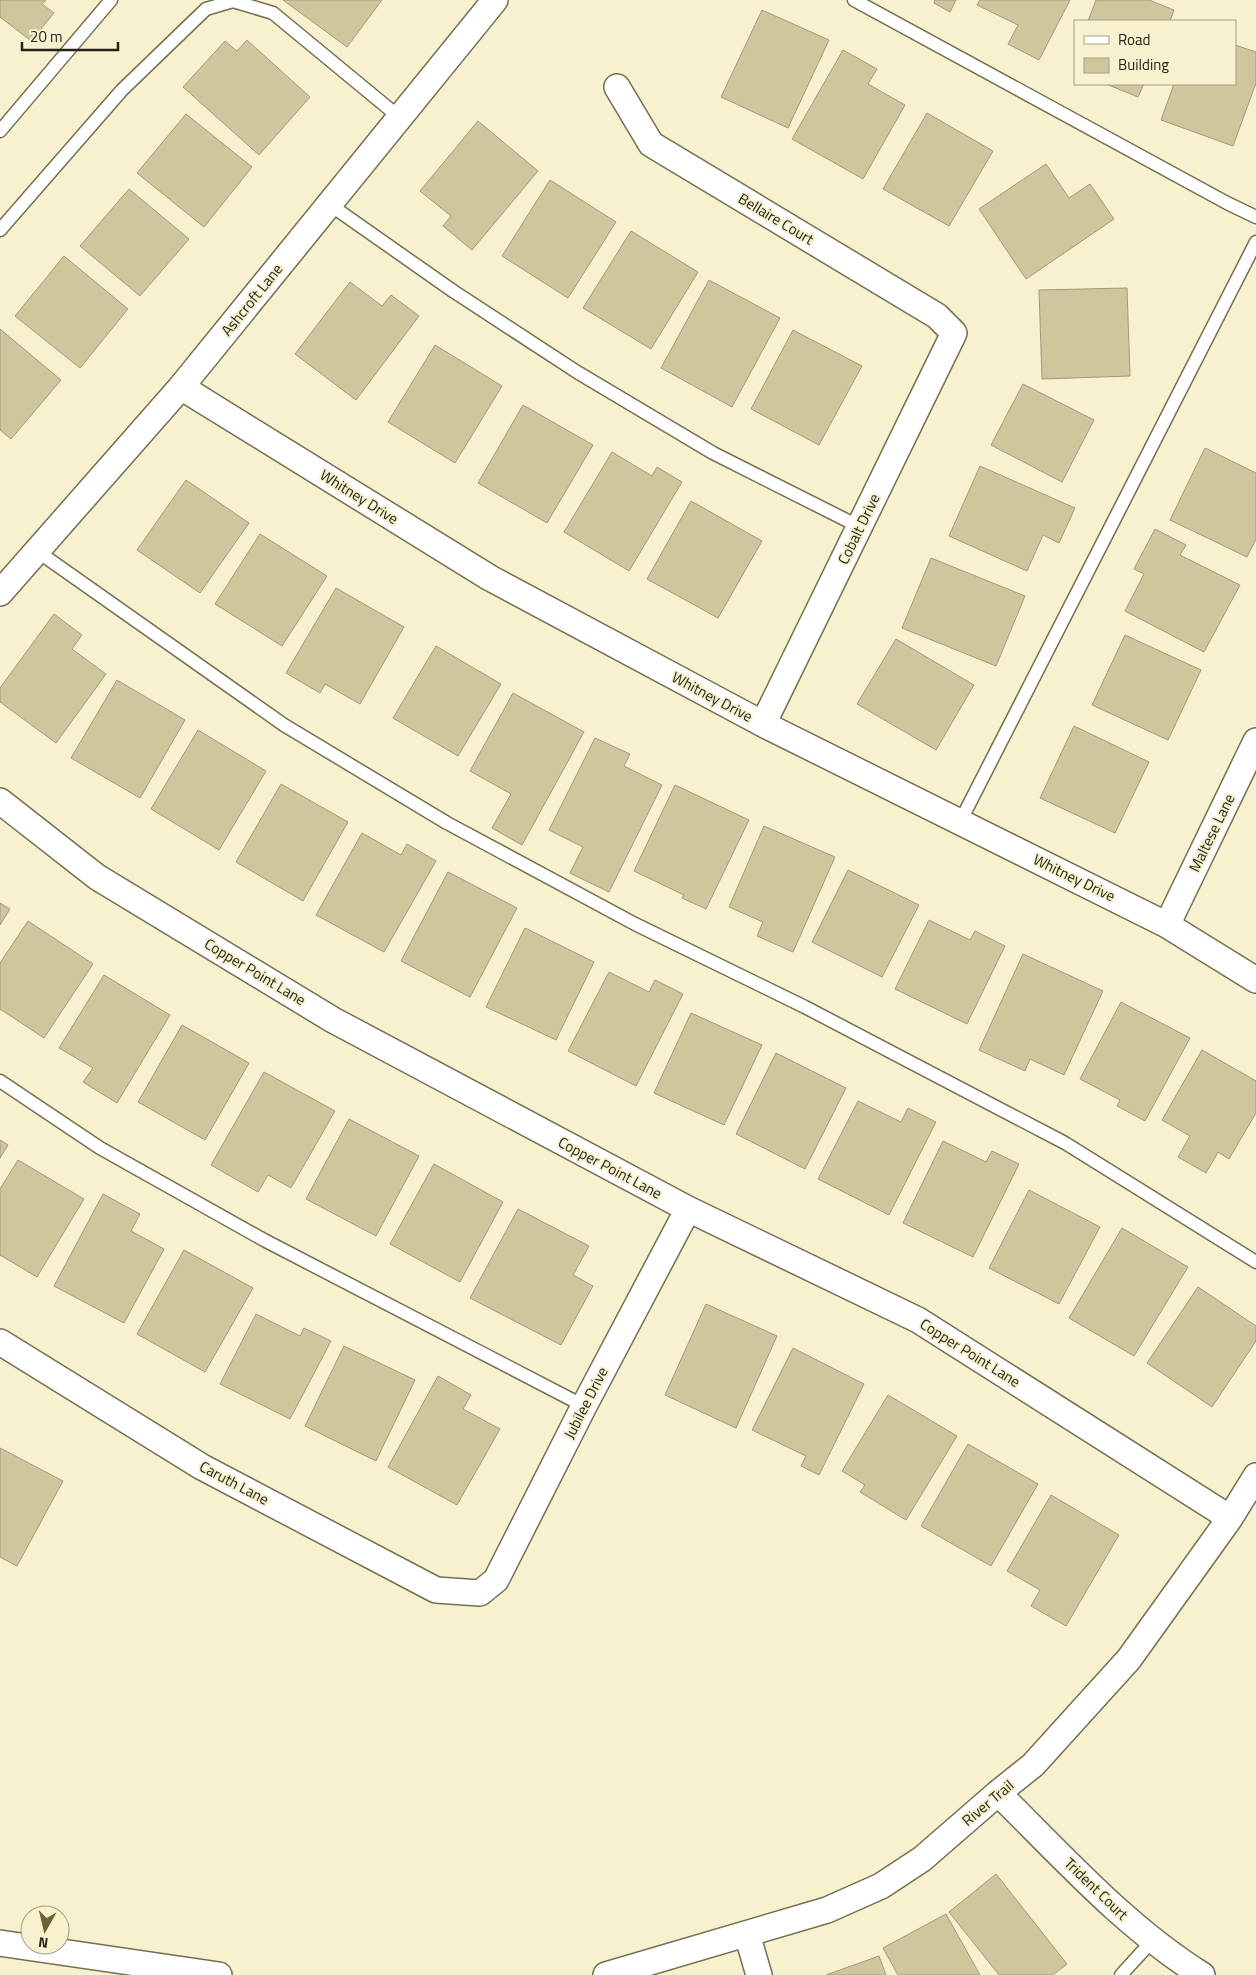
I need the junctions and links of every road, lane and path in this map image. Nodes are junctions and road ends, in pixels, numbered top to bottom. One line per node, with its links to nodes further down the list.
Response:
1 (111, 0): 6 (lane)
2 (495, 0): 5 (street, Ashcroft Lane)
3 (854, 0): 8 (lane)
4 (617, 86): 11 (street, Bellaire Court)
5 (399, 117): 7 (street, Ashcroft Lane); 9 (lane)
6 (0, 131)
7 (329, 204): 12 (street, Ashcroft Lane); 13 (lane)
8 (1256, 217)
9 (0, 230)
10 (1256, 242): 19 (lane)
11 (954, 333): 13 (street, Cobalt Drive)
12 (182, 387): 14 (street, Ashcroft Lane); 16 (street, Whitney Drive)
13 (860, 527): 16 (street, Cobalt Drive)
14 (37, 551): 15 (street, Ashcroft Lane); 24 (lane)
15 (0, 593)
16 (763, 724): 19 (street, Whitney Drive)
17 (1256, 740): 20 (street, Maltese Lane)
18 (0, 801): 23 (street, Copper Point Lane)
19 (960, 822): 20 (street, Whitney Drive)
20 (1168, 925): 21 (street, Whitney Drive)
21 (1256, 980)
22 (0, 1081): 26 (lane)
23 (688, 1209): 26 (street, Jubilee Drive); 28 (street, Copper Point Lane)
24 (1256, 1262)
25 (0, 1342): 29 (street, Caruth Lane)
26 (584, 1406): 29 (street, Jubilee Drive)
27 (1256, 1476): 28 (street, River Trail)
28 (1230, 1518): 30 (street, River Trail)
29 (480, 1593)
30 (998, 1793): 31 (street, River Trail); 32 (street, Trident Court)
31 (747, 1934): 35 (street, River Trail); 36 (street)
32 (1152, 1941): 37 (lane); 38 (street, Trident Court)
33 (0, 1943): 34 (street)
34 (218, 1975)
35 (606, 1975)
36 (759, 1975)
37 (1121, 1975)
38 (1202, 1975)

